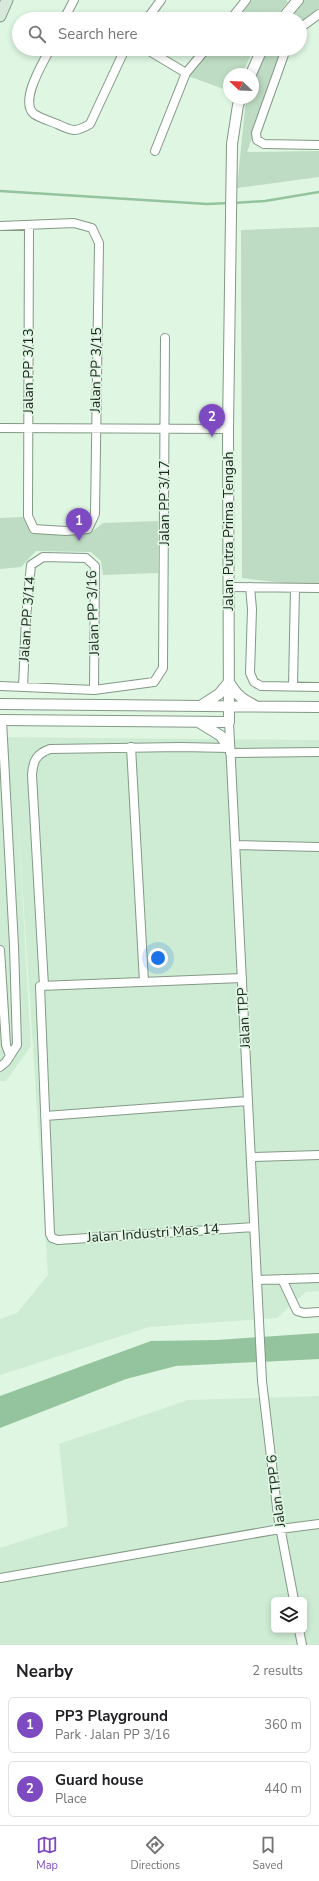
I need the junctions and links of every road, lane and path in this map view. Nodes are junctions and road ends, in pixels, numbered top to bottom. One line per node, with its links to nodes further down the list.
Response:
1 (7, 0): 11 (main road)
2 (74, 0): 6 (street)
3 (162, 0): 7 (street)
4 (246, 0): 8 (street)
5 (294, 1): 9 (street)
6 (68, 12)
7 (153, 12)
8 (237, 12)
9 (287, 12)
10 (319, 14): 12 (street)
11 (0, 16)
12 (307, 23)
13 (47, 56): 14 (street)
14 (122, 56)
15 (158, 56): 20 (street)
16 (200, 56): 20 (street)
17 (259, 56): 19 (street)
18 (284, 56): 22 (street)
19 (253, 68)
20 (186, 73): 23 (street)
21 (238, 104): 31 (street, Jalan Putra Prima Tengah)
22 (319, 145)
23 (155, 151)
24 (0, 226): 25 (street)
25 (29, 226): 28 (street, Jalan PP 3/13); 29 (street, Jalan PP 3/15)
26 (165, 338): 30 (street, Jalan PP 3/17)
27 (0, 428): 28 (street)
28 (28, 428): 29 (street); 32 (street, Jalan PP 3/13)
29 (95, 428): 30 (street); 32 (street, Jalan PP 3/15)
30 (164, 429): 31 (street); 43 (street, Jalan PP 3/17)
31 (228, 429): 34 (street, Jalan Putra Prima Tengah)
32 (95, 514)
33 (67, 557): 41 (street, Jalan PP 3/14); 43 (street, Jalan PP 3/16)
34 (228, 587): 35 (street); 38 (street, Jalan Putra Prima Tengah)
35 (250, 587): 36 (street); 40 (street)
36 (295, 588): 37 (street); 40 (street)
37 (319, 588)
38 (229, 682): 45 (street); 46 (street, Jalan Putra Prima Tengah); 47 (street)
39 (0, 686): 41 (street)
40 (292, 686): 42 (street)
41 (23, 687): 43 (street)
42 (319, 688)
43 (94, 690)
44 (0, 704): 45 (street)
45 (199, 706): 46 (street)
46 (228, 706): 47 (street); 51 (street, Jalan Putra Prima Tengah)
47 (256, 706): 48 (street)
48 (319, 707)
49 (1, 720): 50 (street); 52 (street)
50 (198, 722): 51 (street); 54 (street)
51 (229, 722): 54 (street, Jalan TPP)
52 (1, 743): 56 (street)
53 (131, 747): 54 (street); 61 (street); 62 (street)
54 (230, 751): 55 (street); 57 (street, Jalan TPP)
55 (319, 752)
56 (3, 811): 63 (street)
57 (235, 845): 58 (street); 60 (street, Jalan TPP)
58 (319, 847)
59 (0, 950): 63 (street)
60 (242, 978): 61 (street); 65 (street, Jalan TPP)
61 (144, 982): 62 (street)
62 (44, 986): 66 (street)
63 (10, 1056): 64 (street)
64 (0, 1067)
65 (248, 1101): 66 (street); 68 (street, Jalan TPP)
66 (45, 1116): 69 (street, Jalan Industri Mas 14)
67 (319, 1154): 68 (street)
68 (251, 1157): 69 (street, Jalan TPP)
69 (254, 1227): 72 (street, Jalan TPP)
70 (319, 1278): 71 (street)
71 (282, 1279): 72 (street); 73 (street)
72 (257, 1280): 74 (street, Jalan TPP)
73 (319, 1312)
74 (259, 1313): 76 (street, Jalan TPP 6)
75 (319, 1524): 76 (street)
76 (280, 1528): 77 (street); 78 (street, Jalan TPP 6)
77 (0, 1578)
78 (293, 1597)
79 (300, 1633): 80 (street)
80 (302, 1645)

